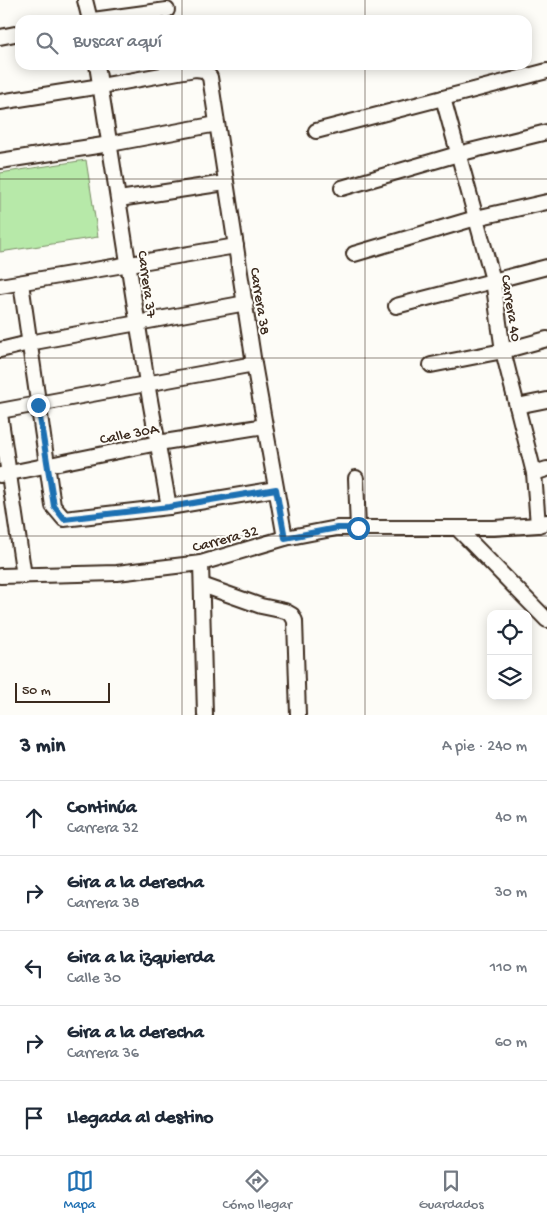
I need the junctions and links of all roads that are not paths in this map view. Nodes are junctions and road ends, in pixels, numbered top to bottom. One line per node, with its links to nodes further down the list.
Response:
1 (85, 0): 3 (street)
2 (167, 10): 4 (street)
3 (90, 15)
4 (130, 15)
5 (15, 34): 6 (street)
6 (0, 36)
7 (98, 70): 11 (street, Carrera 37)
8 (189, 70): 11 (street, Carrera 38)
9 (204, 70): 14 (street, Carrera 38)
10 (547, 71): 12 (street)
11 (101, 86): 13 (street); 17 (street, Carrera 37)
12 (443, 98): 15 (street); 18 (street, Carrera 40)
13 (0, 102)
14 (217, 124): 17 (street); 20 (street, Carrera 38)
15 (316, 132)
16 (547, 132): 18 (street)
17 (110, 144): 19 (street); 22 (street, Carrera 37)
18 (458, 154): 21 (street); 24 (street, Carrera 40)
19 (0, 162)
20 (225, 183): 22 (street); 25 (street, Carrera 38)
21 (342, 188)
22 (119, 199): 27 (street, Carrera 37)
23 (547, 202): 24 (street)
24 (476, 218): 26 (street); 29 (street, Carrera 40)
25 (236, 246): 27 (street); 32 (street, Carrera 38)
26 (354, 254)
27 (129, 263): 30 (street); 34 (street, Carrera 37)
28 (547, 267): 29 (street)
29 (493, 280): 33 (street); 38 (street, Carrera 40)
30 (21, 283): 31 (street); 36 (street)
31 (0, 286)
32 (246, 303): 34 (street); 39 (street, Carrera 38)
33 (396, 306)
34 (138, 323): 36 (street); 41 (street, Carrera 37)
35 (547, 340): 38 (street)
36 (29, 343): 37 (street); 43 (street)
37 (0, 350)
38 (503, 351): 40 (street); 44 (street, Carrera 40)
39 (254, 364): 41 (street); 46 (street, Carrera 38)
40 (431, 365)
41 (146, 383): 43 (street); 47 (street, Carrera 37)
42 (547, 400): 44 (street)
43 (38, 405): 45 (street); 48 (street)
44 (517, 406): 49 (street, Carrera 40)
45 (0, 412): 50 (street)
46 (265, 426): 47 (street, Calle 30A); 52 (street, Carrera 38)
47 (158, 443): 48 (street, Calle 30A); 53 (street, Carrera 37)
48 (47, 466): 50 (street, Calle 30A); 53 (street)
49 (540, 471): 54 (street, Carrera 40)
50 (4, 474): 60 (street)
51 (356, 478): 55 (street)
52 (276, 489): 53 (street); 57 (street, Carrera 38)
53 (169, 507)
54 (542, 523): 56 (street, Carrera 32)
55 (358, 528): 56 (street, Carrera 32); 57 (street, Carrera 32)
56 (457, 528): 62 (street)
57 (285, 538): 58 (street, Carrera 32)
58 (202, 563): 60 (street, Carrera 32); 61 (street)
59 (0, 576): 60 (street, Carrera 32)
60 (24, 576)
61 (202, 585): 63 (street); 64 (street)
62 (547, 620)
63 (205, 715)
64 (298, 715)

